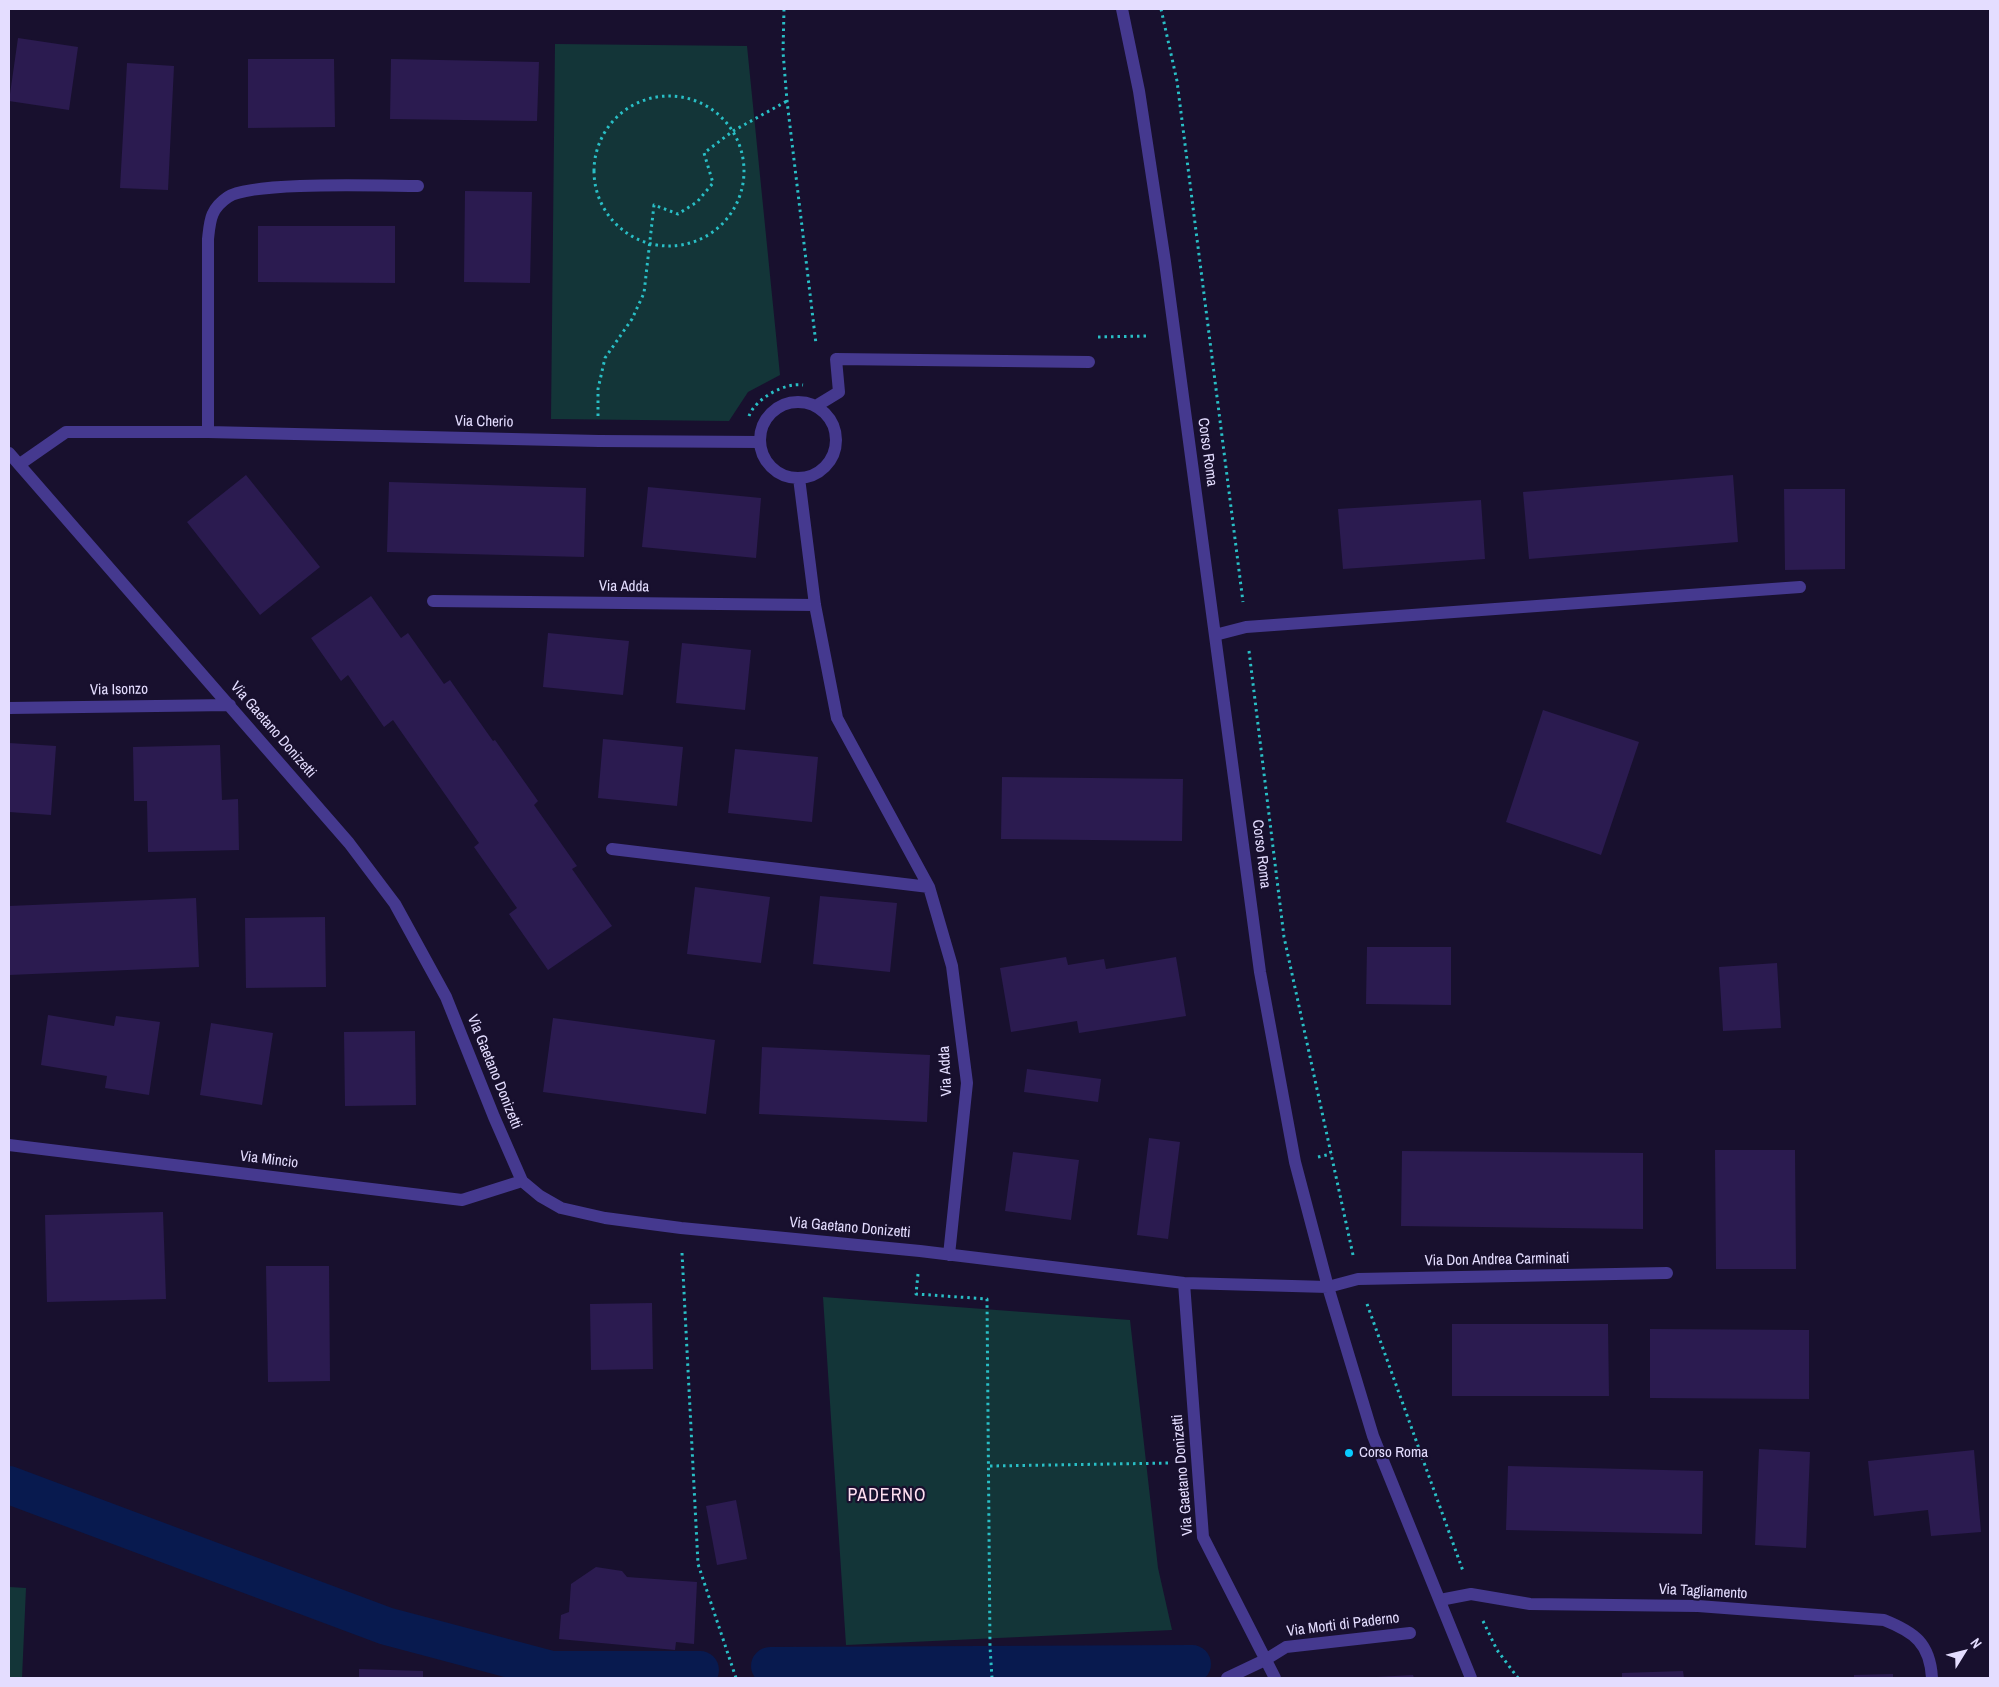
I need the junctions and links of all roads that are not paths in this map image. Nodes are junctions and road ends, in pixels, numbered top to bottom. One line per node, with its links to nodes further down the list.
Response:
1 (1122, 9): 13 (street, Corso Roma)
2 (418, 186): 5 (street)
3 (1089, 362): 4 (street)
4 (816, 406): 6 (street); 9 (street)
5 (208, 432): 6 (street, Via Cherio); 8 (street, Via Cherio)
6 (760, 442): 9 (street)
7 (9, 453): 8 (street, Via Gaetano Donizetti)
8 (20, 464): 14 (street, Via Gaetano Donizetti)
9 (799, 478): 12 (street, Via Adda)
10 (1800, 588): 13 (street)
11 (433, 601): 12 (street, Via Adda)
12 (815, 605): 17 (street, Via Adda)
13 (1215, 635): 23 (street, Corso Roma)
14 (230, 705): 15 (street, Via Isonzo); 19 (street, Via Gaetano Donizetti)
15 (9, 708)
16 (612, 849): 17 (street)
17 (929, 887): 20 (street, Via Adda)
18 (9, 1146): 19 (street, Via Mincio)
19 (522, 1181): 20 (street, Via Gaetano Donizetti)
20 (948, 1255): 22 (street, Via Gaetano Donizetti)
21 (1667, 1273): 23 (street, Via Don Andrea Carminati)
22 (1184, 1283): 23 (street, Via Gaetano Donizetti); 26 (street, Via Gaetano Donizetti)
23 (1328, 1287): 24 (street, Corso Roma)
24 (1440, 1600): 29 (street, Corso Roma); 30 (street, Via Tagliamento)
25 (1410, 1633): 26 (street, Via Morti di Paderno)
26 (1265, 1660): 27 (street, Via Morti di Paderno); 28 (street, Via Gaetano Donizetti)
27 (1227, 1678)
28 (1275, 1678)
29 (1471, 1678)
30 (1932, 1678)

